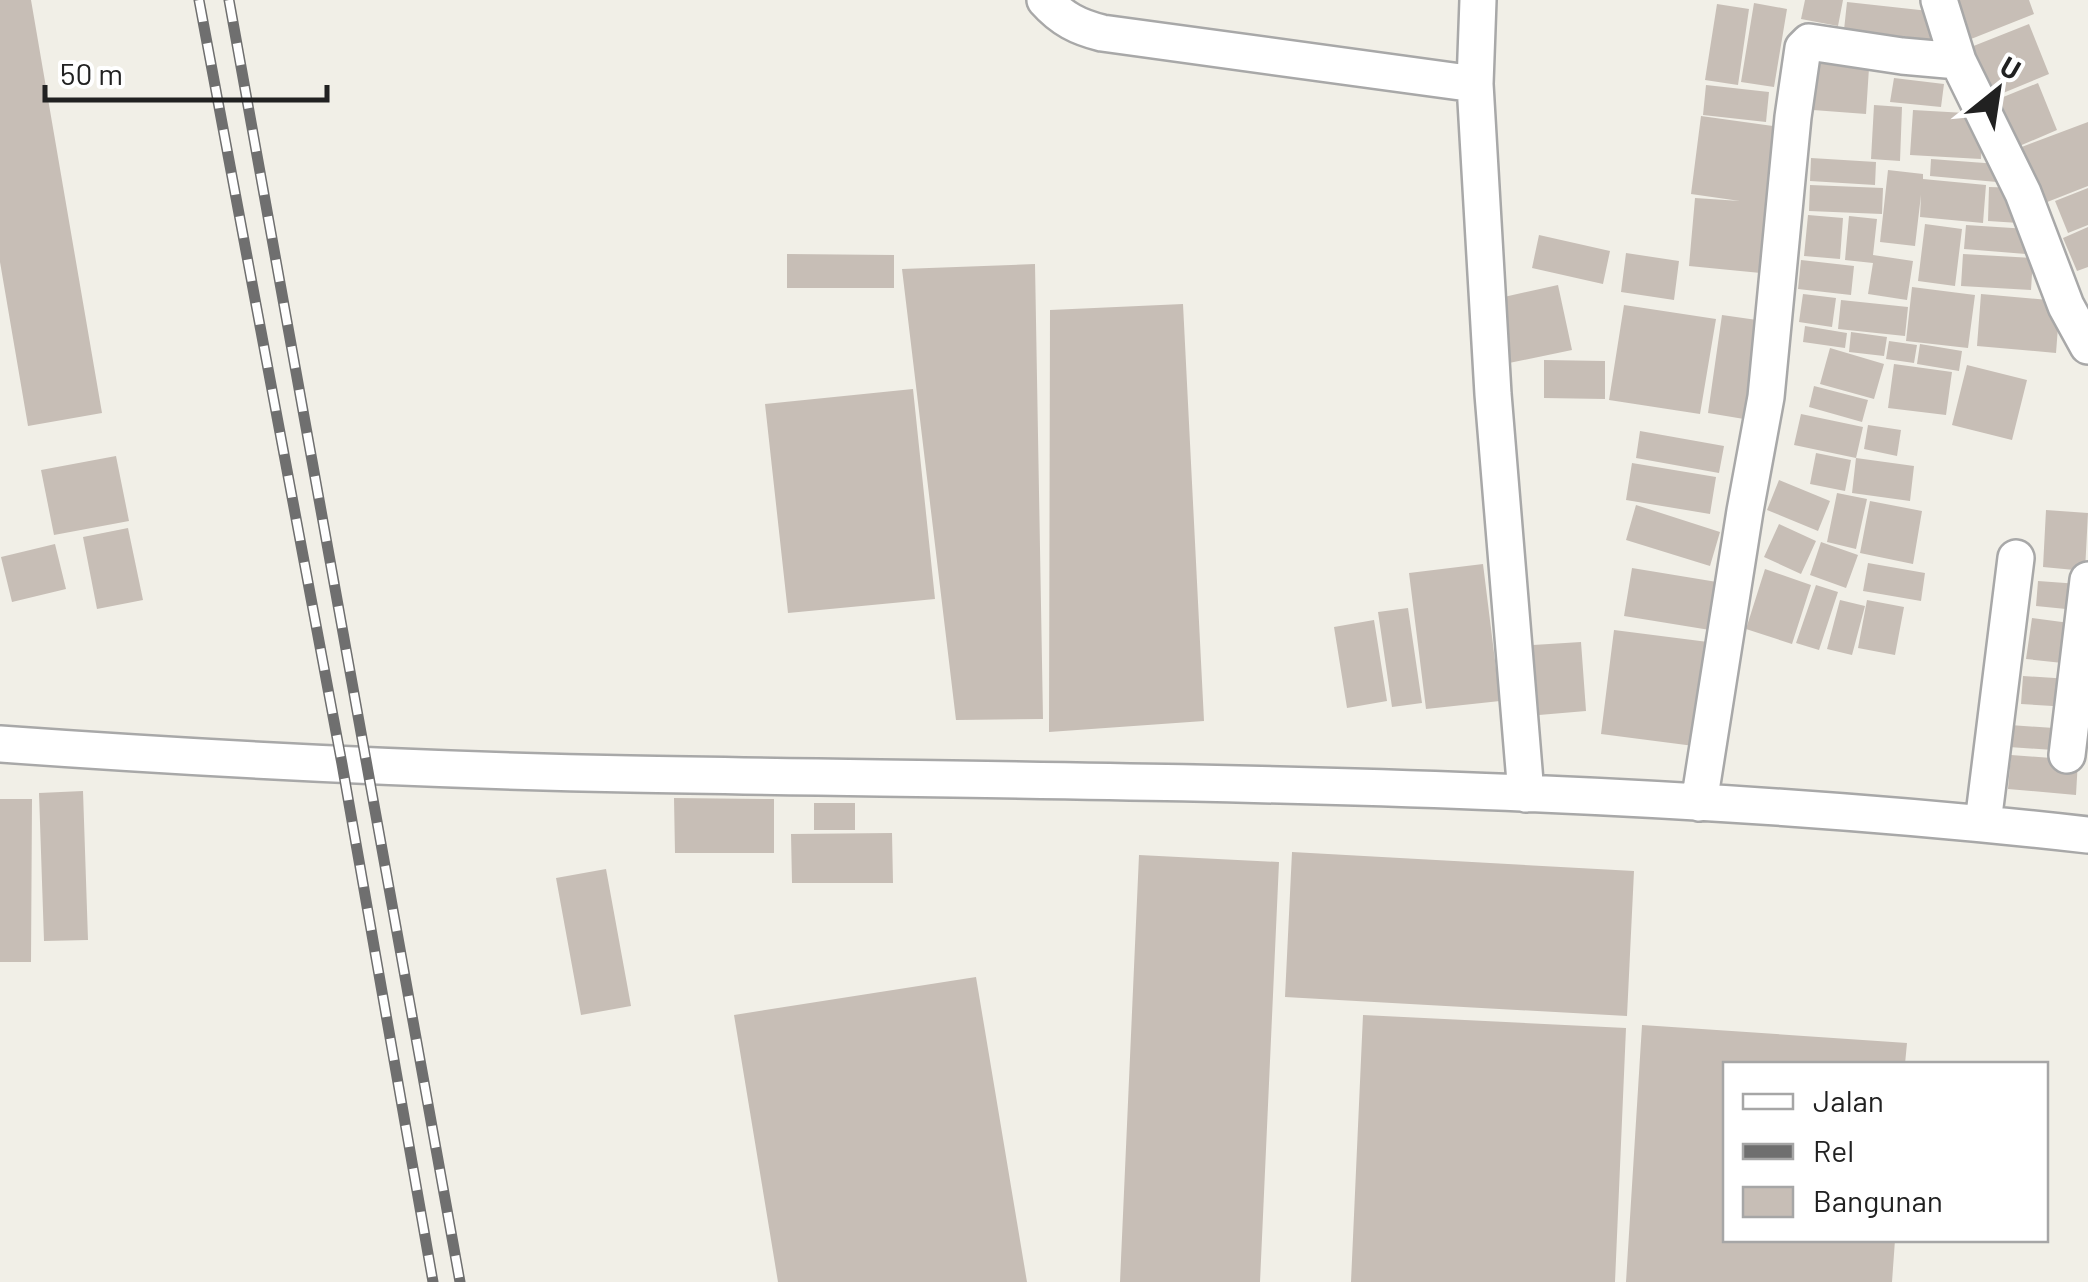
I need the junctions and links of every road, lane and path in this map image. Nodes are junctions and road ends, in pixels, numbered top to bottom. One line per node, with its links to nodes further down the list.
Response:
1 (1045, 0): 5 (street)
2 (1478, 0): 5 (street)
3 (1938, 0): 4 (street)
4 (1958, 60): 6 (street); 12 (street)
5 (1475, 84): 11 (street)
6 (2088, 346)
7 (2016, 558): 13 (street)
8 (2088, 580): 10 (street)
9 (0, 744): 11 (street)
10 (2067, 756)
11 (1526, 794): 12 (street)
12 (1699, 803): 13 (street)
13 (1983, 823): 14 (street)
14 (2088, 835)

